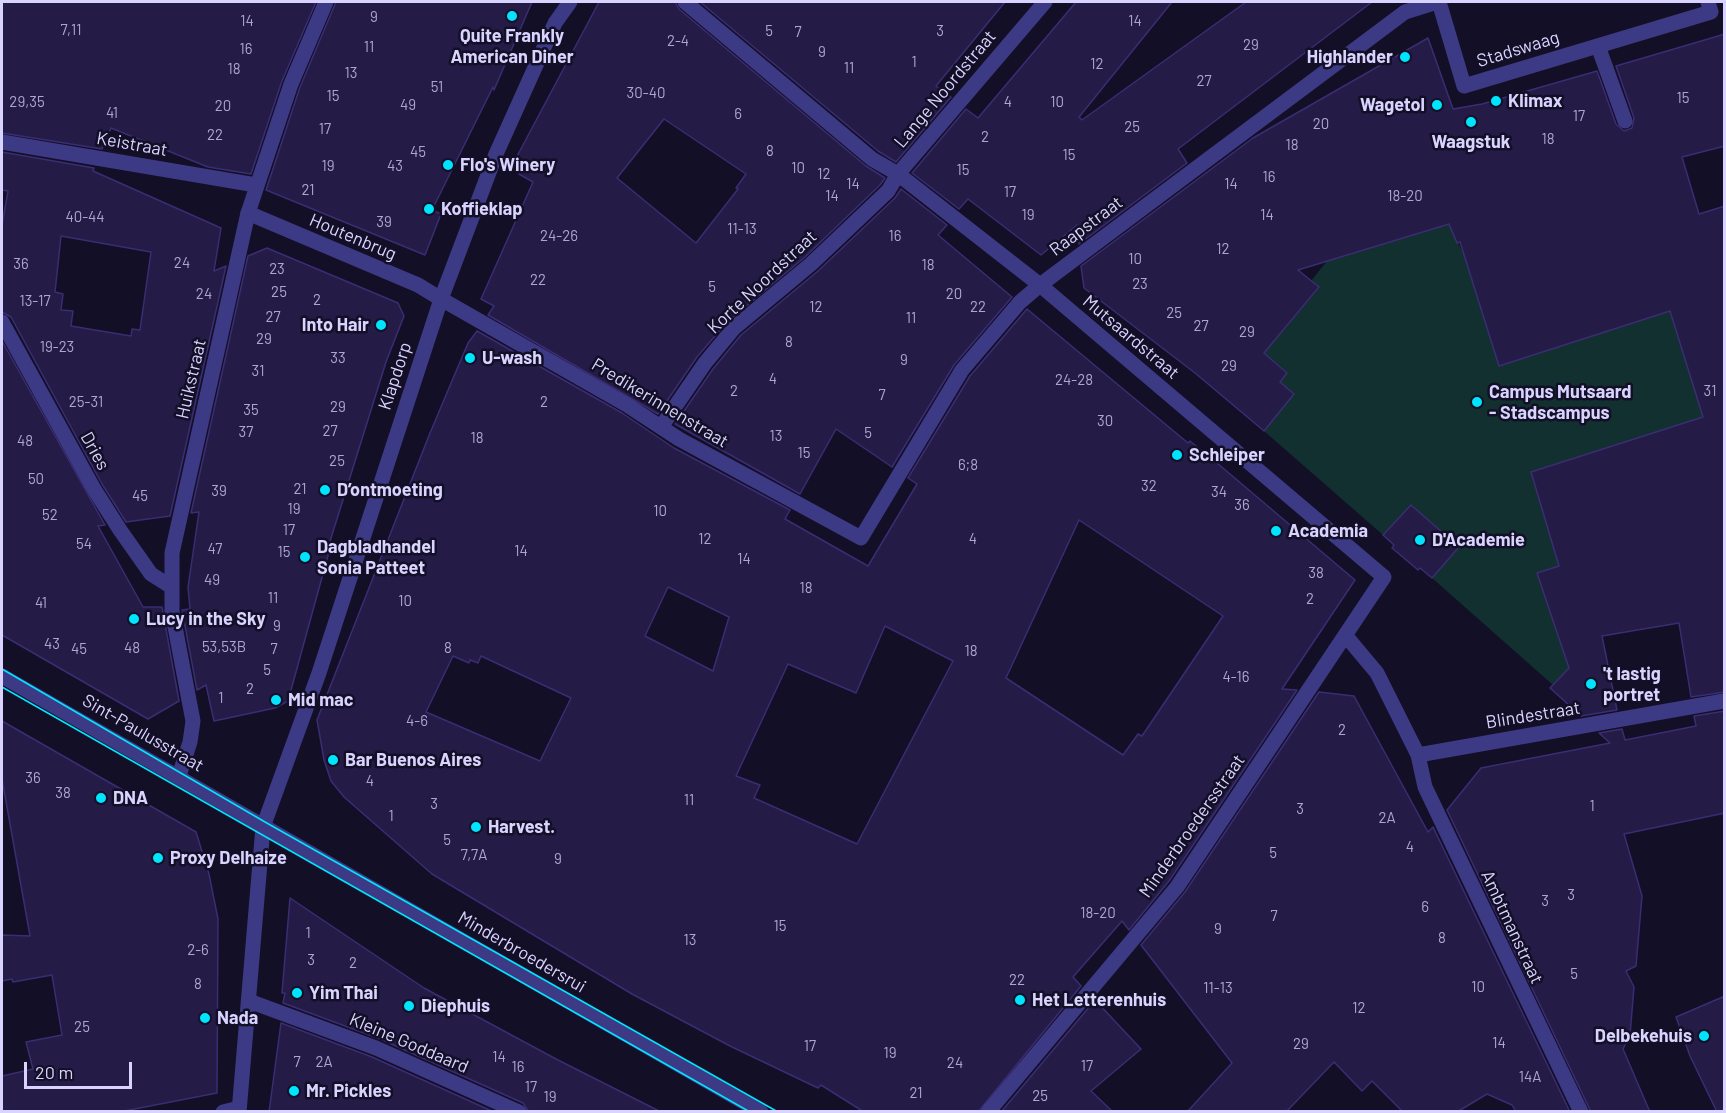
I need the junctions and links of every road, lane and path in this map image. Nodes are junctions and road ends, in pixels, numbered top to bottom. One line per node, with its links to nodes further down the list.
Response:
1 (326, 2): 11 (street, Huikstraat)
2 (570, 2): 14 (street, Klapdorp)
3 (685, 2): 10 (street, Mutsaardstraat)
4 (1045, 2): 10 (street, Lange Noordstraat)
5 (1438, 2): 7 (street, Stadswaag); 13 (street, Raapstraat)
6 (1708, 2): 7 (street, Stadswaag)
7 (1598, 46): 8 (street)
8 (1625, 122)
9 (2, 142): 11 (street, Keistraat)
10 (898, 174): 13 (street, Mutsaardstraat); 16 (street, Korte Noordstraat)
11 (256, 185): 12 (street, Huikstraat)
12 (248, 213): 14 (street, Houtenbrug); 18 (street, Huikstraat)
13 (1040, 285): 17 (street, Raapstraat); 19 (street, Mutsaardstraat)
14 (441, 299): 16 (street, Predikerinnenstraat); 24 (street, Klapdorp)
15 (2, 322): 18 (street, Dries)
16 (661, 427): 17 (street, Predikerinnenstraat)
17 (861, 538)
18 (170, 586): 23 (street, Huikstraat)
19 (1346, 636): 22 (street); 30 (street, Minderbroedersstraat)
20 (2, 676): 23 (street, Sint-Paulusstraat)
21 (1725, 701): 22 (street, Blindestraat)
22 (1418, 755): 31 (street, Ambtmanstraat)
23 (179, 776): 24 (street, Sint-Paulusstraat)
24 (263, 827): 25 (street, Klapdorp); 29 (street, Minderbroedersrui)
25 (249, 1001): 26 (street, Klapdorp); 28 (street, Kleine Goddaard)
26 (239, 1110): 27 (street)
27 (223, 1112)
28 (519, 1112)
29 (760, 1112)
30 (988, 1112)
31 (1581, 1112)

